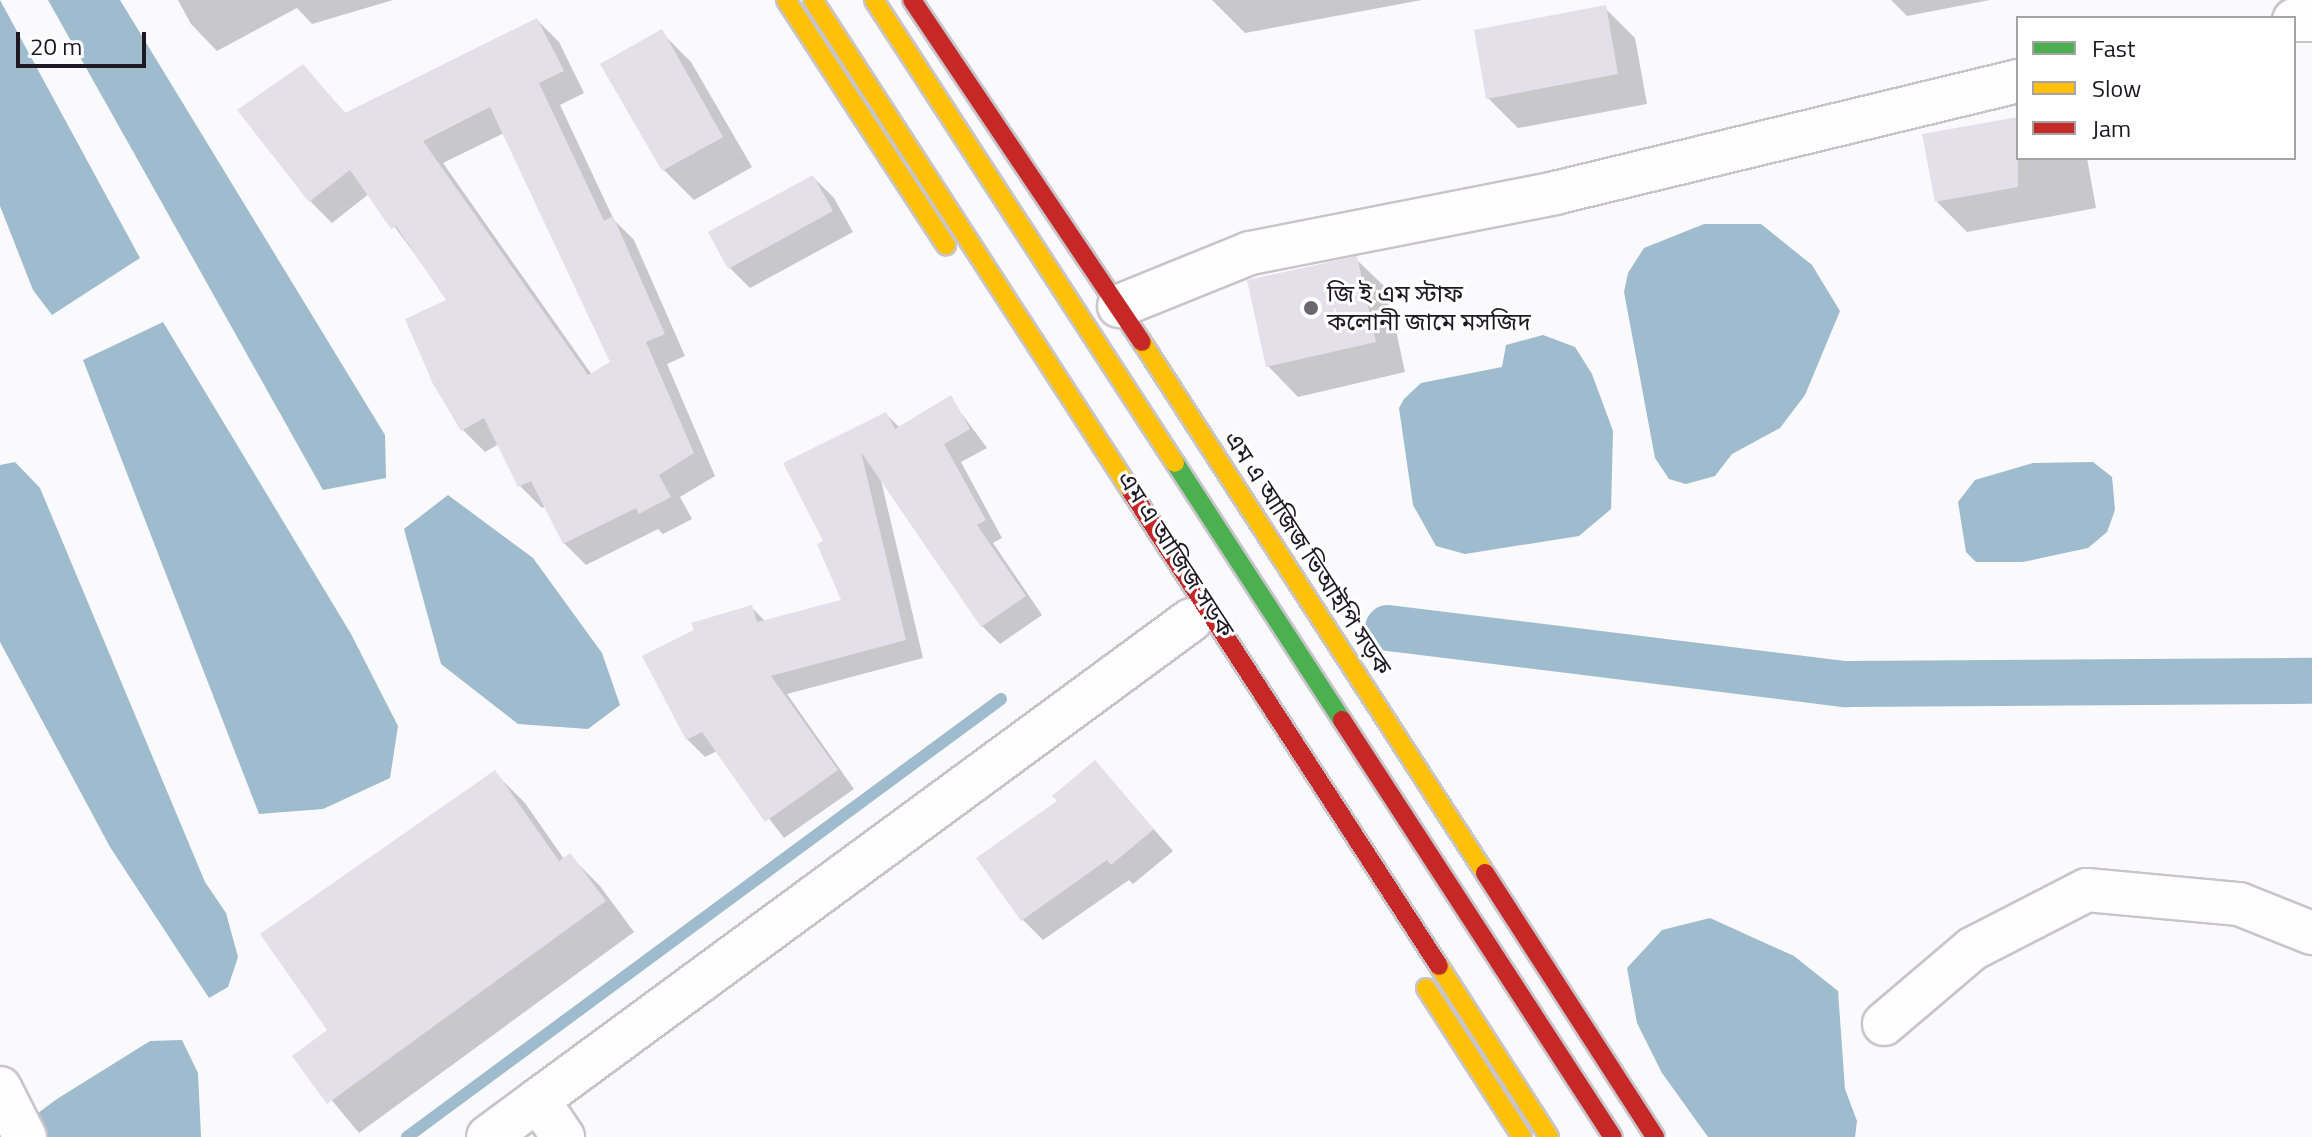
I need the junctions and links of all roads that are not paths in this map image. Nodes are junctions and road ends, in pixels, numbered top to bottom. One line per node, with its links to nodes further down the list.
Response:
1 (786, 0): 6 (main road)
2 (813, 0): 20 (main road)
3 (874, 0): 21 (main road)
4 (912, 0): 7 (main road, এম এ আজিজ ভিআইপি সড়ক)
5 (2016, 81): 7 (street)
6 (956, 261)
7 (1119, 306): 22 (main road, এম এ আজিজ ভিআইপি সড়ক)
8 (1156, 567): 9 (main road, এম এ আজিজ সড়ক)
9 (1191, 620): 10 (main road, এম এ আজিজ সড়ক); 15 (street)
10 (1216, 660)
11 (2312, 933): 13 (street)
12 (1412, 965): 19 (main road)
13 (1884, 1024)
14 (0, 1088): 16 (street)
15 (538, 1100): 17 (street); 18 (street)
16 (25, 1137)
17 (488, 1137)
18 (563, 1137)
19 (1522, 1137)
20 (1549, 1137)
21 (1613, 1137)
22 (1655, 1137)

